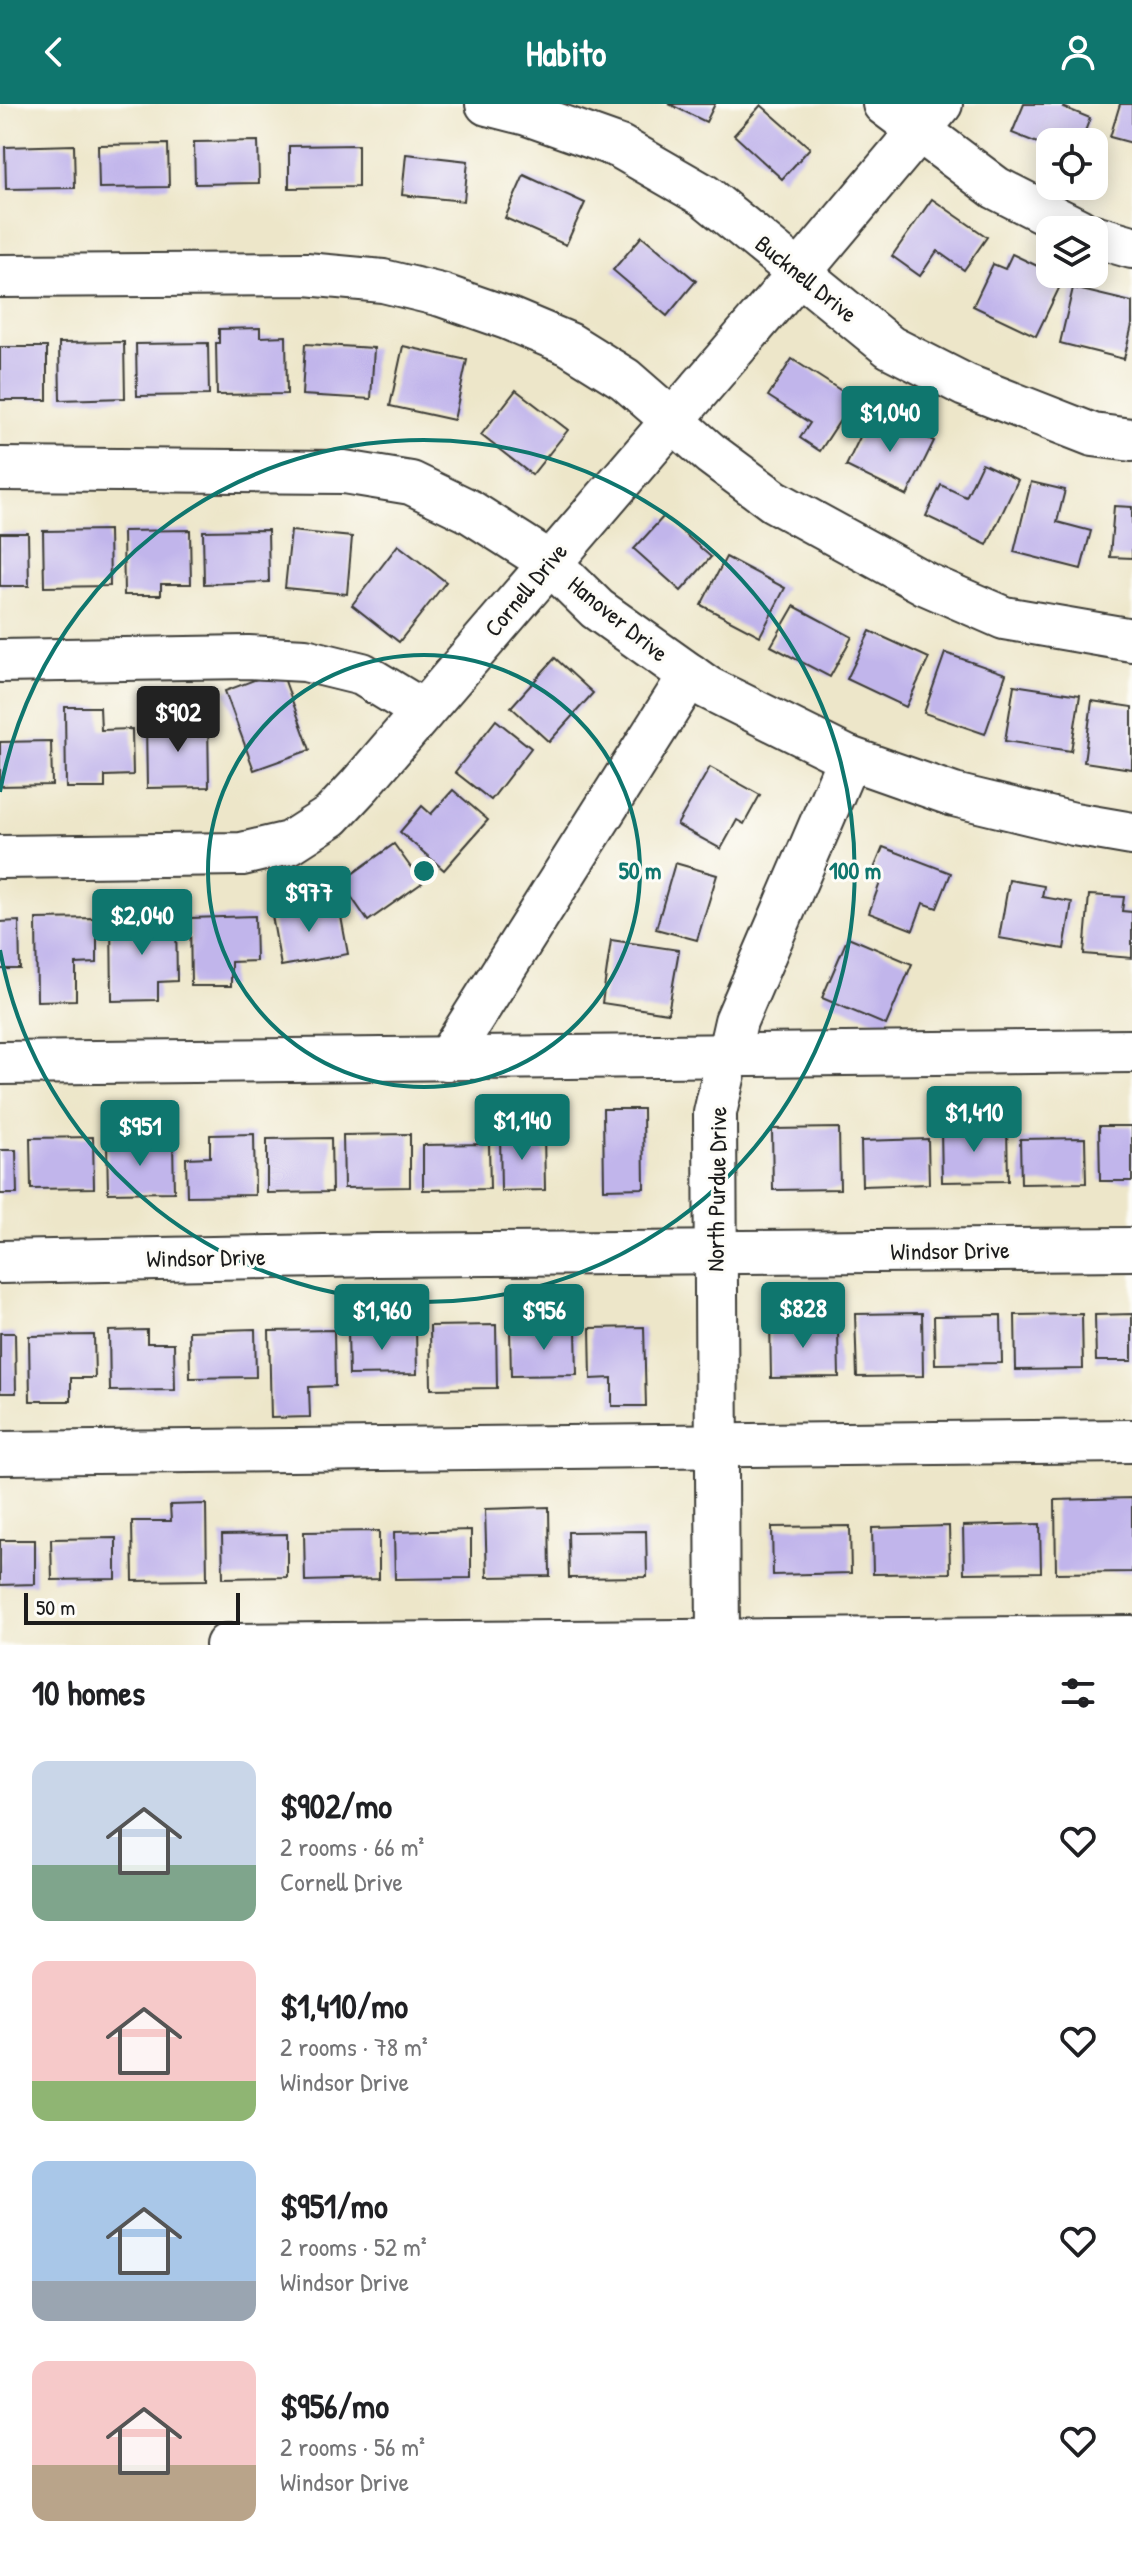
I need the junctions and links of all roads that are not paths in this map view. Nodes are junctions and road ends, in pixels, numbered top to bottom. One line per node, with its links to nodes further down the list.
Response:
1 (487, 104): 7 (street, Bucknell Drive)
2 (884, 104): 3 (street)
3 (930, 117): 4 (street); 7 (street, Cornell Drive)
4 (1051, 216)
5 (1108, 240): 6 (street)
6 (1132, 247)
7 (800, 272): 9 (street, Cornell Drive); 10 (street, Bucknell Drive)
8 (0, 276): 9 (street)
9 (673, 419): 12 (street, Cornell Drive); 13 (street)
10 (1132, 440)
11 (0, 469): 12 (street, Hanover Drive)
12 (549, 562): 15 (street, Hanover Drive); 16 (street, Cornell Drive)
13 (1132, 640)
14 (0, 661): 16 (street)
15 (690, 675): 17 (street, Hanover Drive); 22 (street)
16 (423, 711): 19 (street, Cornell Drive)
17 (849, 758): 18 (street, Hanover Drive); 21 (street, North Purdue Drive)
18 (1132, 834)
19 (0, 857)
20 (1132, 1051): 21 (street)
21 (728, 1057): 22 (street); 25 (street, North Purdue Drive)
22 (447, 1059): 23 (street)
23 (0, 1063)
24 (1132, 1249): 25 (street, Windsor Drive)
25 (715, 1254): 26 (street, Windsor Drive); 28 (street, North Purdue Drive)
26 (0, 1262)
27 (1132, 1441): 28 (street)
28 (716, 1446): 29 (street); 31 (street, North Purdue Drive)
29 (0, 1453)
30 (1132, 1637): 31 (street)
31 (718, 1643): 32 (street)
32 (227, 1645)

